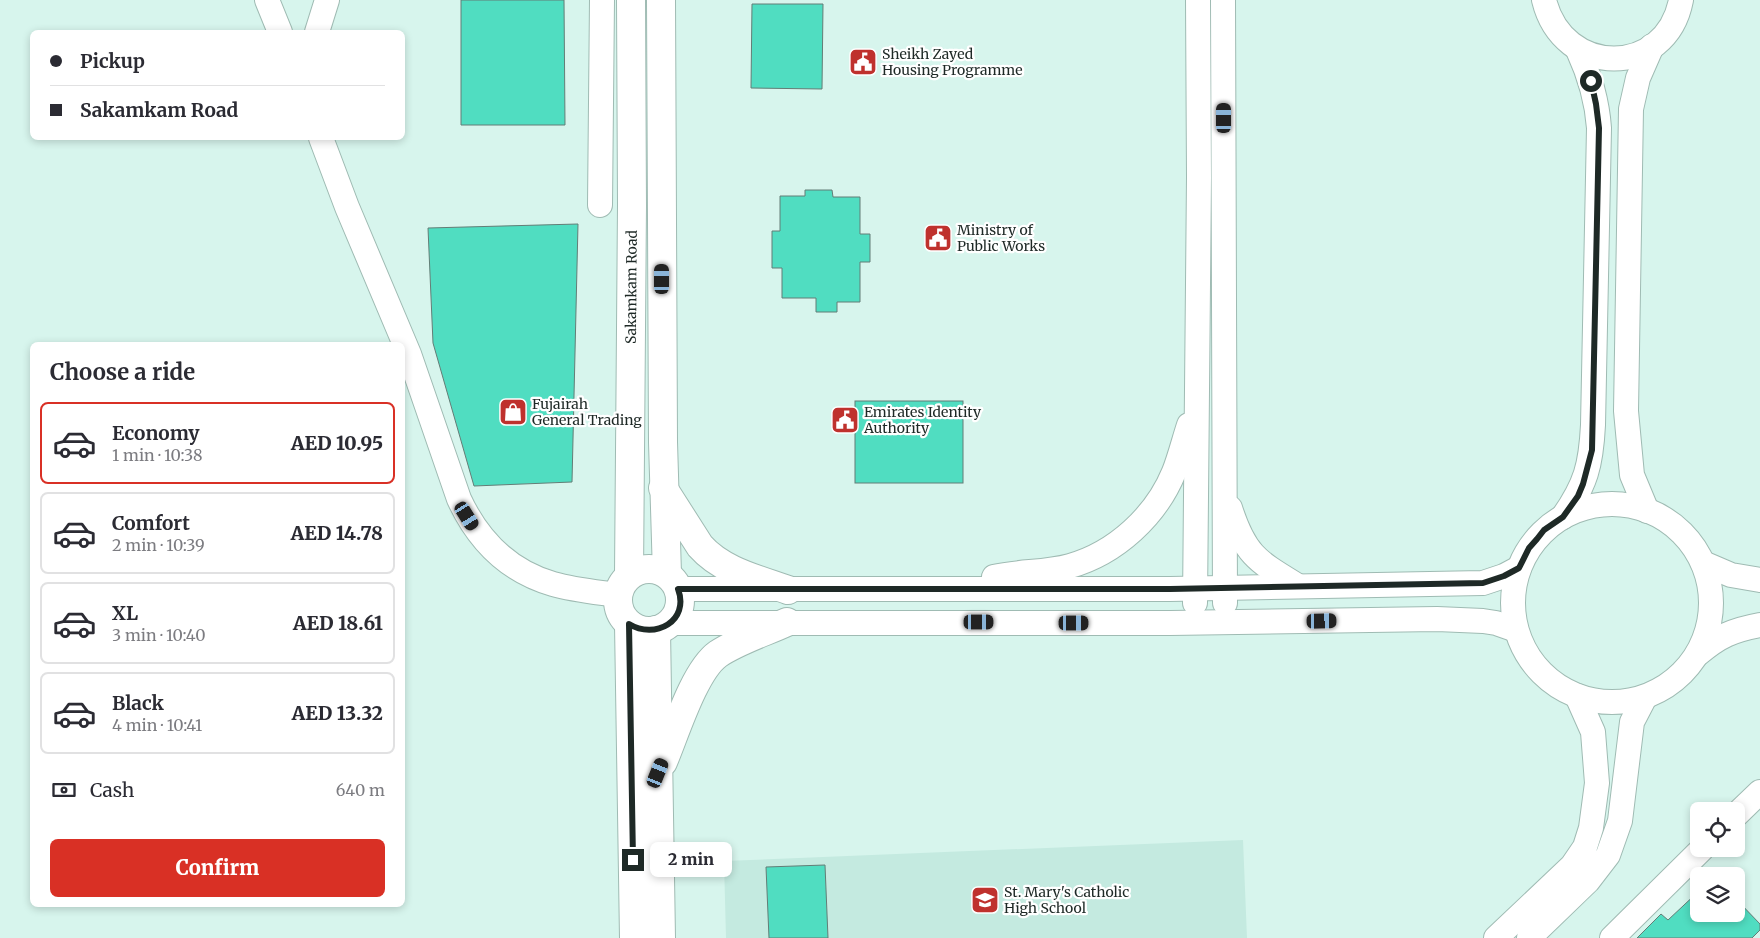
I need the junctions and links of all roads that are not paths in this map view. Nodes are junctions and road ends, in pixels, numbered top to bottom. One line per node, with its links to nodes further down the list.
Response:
1 (267, 0): 10 (street)
2 (327, 0): 11 (street)
3 (602, 0): 15 (street)
4 (631, 0): 27 (main road, Sakamkam Road)
5 (661, 0): 19 (main road)
6 (1198, 0): 18 (street)
7 (1223, 0): 20 (street)
8 (1544, 0): 13 (street)
9 (1681, 0): 12 (street)
10 (279, 30)
11 (318, 30)
12 (1652, 46): 13 (street); 21 (street)
13 (1578, 50): 22 (street)
14 (322, 140): 16 (street)
15 (600, 205)
16 (404, 342)
17 (405, 345): 27 (street)
18 (1197, 396): 30 (street); 32 (street)
19 (663, 487): 26 (main road); 31 (main road)
20 (1225, 492): 28 (street); 29 (street)
21 (1647, 511): 22 (street); 23 (street)
22 (1563, 517): 24 (street)
23 (1703, 563): 25 (street); 40 (street)
24 (1519, 568): 28 (street); 39 (street)
25 (1760, 580)
26 (672, 581): 27 (main road); 31 (street); 37 (main road)
27 (623, 585): 36 (main road)
28 (1298, 586): 29 (street)
29 (1225, 588): 30 (street); 35 (street)
30 (1195, 589): 32 (street); 34 (street)
31 (788, 590): 32 (street)
32 (971, 590)
33 (787, 622): 34 (street); 37 (street); 43 (main road)
34 (1195, 622): 35 (street)
35 (1225, 622): 39 (street)
36 (629, 624): 37 (main road); 47 (main road)
37 (663, 626): 43 (main road)
38 (1760, 626): 40 (street)
39 (1516, 630): 41 (street)
40 (1698, 654): 42 (street)
41 (1577, 696): 42 (street); 49 (street)
42 (1645, 697): 50 (street)
43 (658, 773): 48 (main road)
44 (1760, 792): 45 (street)
45 (1745, 806)
46 (1694, 857): 51 (street)
47 (634, 938)
48 (661, 938)
49 (1496, 938)
50 (1529, 938)
51 (1612, 938)

